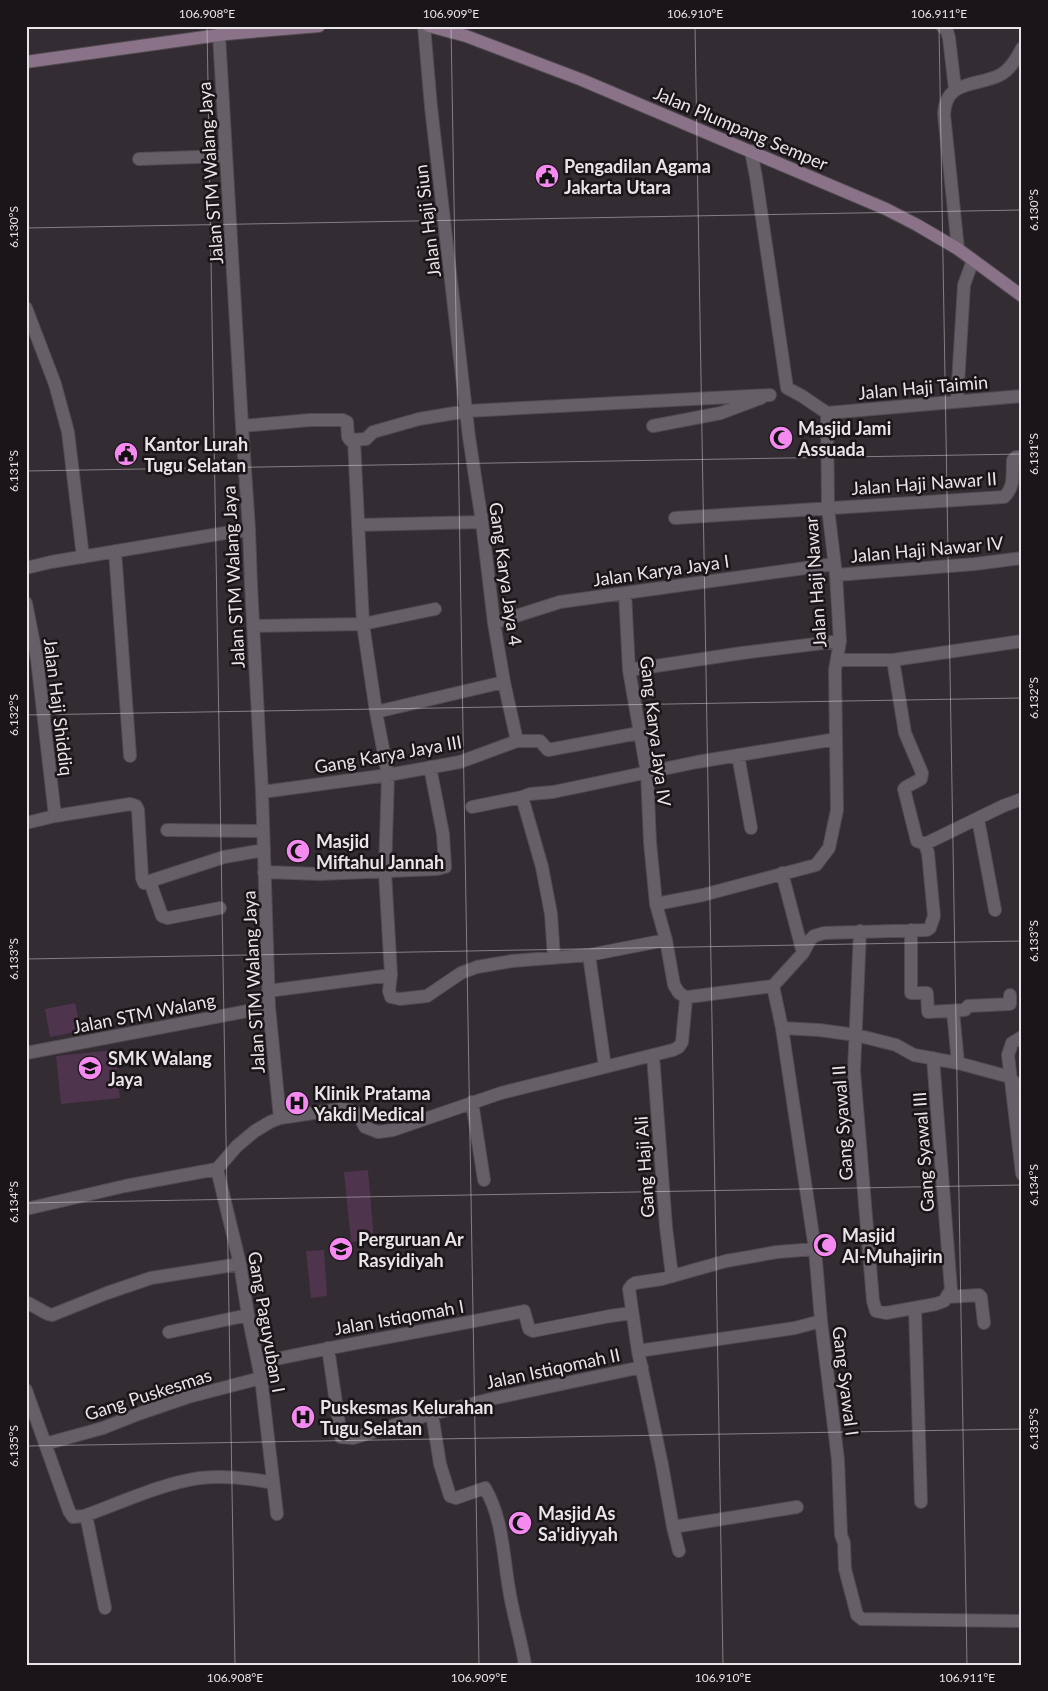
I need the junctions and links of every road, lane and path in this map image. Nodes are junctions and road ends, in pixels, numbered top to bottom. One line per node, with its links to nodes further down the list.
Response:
1 (319, 26): 5 (main road)
2 (424, 26): 20 (street, Jalan Haji Siun)
3 (429, 26): 9 (main road, Jalan Plumpang Semper)
4 (942, 26): 8 (street)
5 (219, 35): 7 (main road); 10 (street, Jalan STM Walang Jaya)
6 (1022, 48): 8 (street)
7 (26, 62)
8 (956, 89): 12 (street)
9 (751, 152): 12 (main road, Jalan Plumpang Semper); 16 (street)
10 (226, 156): 11 (street); 22 (street, Jalan STM Walang Jaya)
11 (139, 159)
12 (958, 249): 13 (main road, Jalan Plumpang Semper)
13 (973, 260): 14 (main road, Jalan Plumpang Semper); 19 (street)
14 (1022, 296)
15 (26, 308): 32 (street)
16 (787, 388): 17 (street); 21 (street)
17 (770, 395): 20 (street); 23 (street)
18 (1022, 396): 19 (street, Jalan Haji Taimin)
19 (957, 400): 21 (street, Jalan Haji Taimin)
20 (467, 411): 24 (street); 28 (street, Gang Karya Jaya 4)
21 (828, 413): 26 (street, Jalan Haji Nawar)
22 (242, 426): 24 (street); 30 (street, Jalan STM Walang Jaya)
23 (654, 426)
24 (354, 440): 29 (street)
25 (1022, 457): 26 (street, Jalan Haji Nawar II)
26 (828, 508): 27 (street); 35 (street, Jalan Haji Nawar)
27 (675, 518)
28 (482, 522): 29 (street); 39 (street, Gang Karya Jaya 4)
29 (358, 525): 40 (street)
30 (249, 529): 31 (street); 41 (street, Jalan STM Walang Jaya)
31 (115, 551): 32 (street); 53 (street)
32 (83, 557): 34 (street)
33 (1022, 558): 35 (street, Jalan Haji Nawar IV)
34 (26, 568)
35 (835, 569): 36 (street, Jalan Karya Jaya I); 42 (street, Jalan Haji Nawar)
36 (625, 593): 39 (street, Jalan Karya Jaya I); 46 (street, Gang Karya Jaya IV)
37 (26, 603): 61 (street, Jalan Haji Shiddiq)
38 (435, 609): 40 (street)
39 (494, 623): 47 (street, Gang Karya Jaya 4)
40 (363, 624): 41 (street); 48 (street)
41 (254, 626): 57 (street, Jalan STM Walang Jaya)
42 (840, 641): 44 (street, Jalan Haji Nawar); 46 (street)
43 (1022, 641): 45 (street)
44 (837, 660): 45 (street); 50 (street, Jalan Haji Nawar)
45 (893, 660): 67 (street)
46 (629, 670): 49 (street, Gang Karya Jaya IV)
47 (504, 682): 48 (street); 51 (street, Gang Karya Jaya 4)
48 (376, 712): 56 (street)
49 (639, 733): 51 (street); 55 (street, Gang Karya Jaya IV)
50 (836, 739): 52 (street); 71 (street, Jalan Haji Nawar)
51 (517, 741): 54 (street, Gang Karya Jaya III)
52 (738, 755): 55 (street); 64 (street)
53 (130, 756)
54 (430, 767): 56 (street, Gang Karya Jaya III); 70 (street)
55 (647, 773): 58 (street); 73 (street, Gang Karya Jaya IV)
56 (388, 775): 57 (street, Gang Karya Jaya III); 70 (street)
57 (262, 792): 66 (street, Jalan STM Walang Jaya)
58 (522, 797): 60 (street); 81 (street)
59 (1022, 799): 62 (street)
60 (472, 807)
61 (55, 816): 63 (street); 72 (street)
62 (978, 819): 67 (street); 75 (street)
63 (26, 823)
64 (752, 828)
65 (168, 830): 66 (street)
66 (263, 830): 68 (street, Jalan STM Walang Jaya)
67 (926, 844): 76 (street)
68 (264, 850): 69 (street, Jalan STM Walang Jaya); 72 (street)
69 (264, 872): 70 (street); 84 (street, Jalan STM Walang Jaya)
70 (385, 872): 82 (street)
71 (782, 873): 73 (street, Jalan Haji Nawar); 79 (street)
72 (150, 882): 74 (street)
73 (656, 904): 78 (street, Gang Karya Jaya IV)
74 (220, 908)
75 (995, 910)
76 (911, 930): 77 (street); 88 (street)
77 (860, 931): 79 (street); 90 (street, Gang Syawal II)
78 (666, 940): 80 (street); 86 (street, Gang Karya Jaya IV)
79 (804, 953): 83 (street)
80 (589, 954): 81 (street); 96 (street)
81 (554, 958): 82 (street)
82 (391, 975): 84 (street)
83 (773, 986): 86 (street); 89 (street, Gang Syawal I)
84 (268, 991): 87 (street, Jalan STM Walang Jaya)
85 (1010, 995): 88 (street)
86 (687, 998): 93 (street)
87 (269, 1007): 92 (street, Jalan STM Walang); 100 (street, Jalan STM Walang Jaya)
88 (952, 1011): 95 (street)
89 (782, 1028): 90 (street); 105 (street, Gang Syawal I)
90 (856, 1035): 94 (street); 110 (street, Gang Syawal II)
91 (1022, 1037): 97 (street)
92 (26, 1053)
93 (653, 1055): 96 (street); 107 (street, Gang Haji Ali)
94 (933, 1058): 95 (street); 108 (street, Gang Syawal III)
95 (958, 1063): 97 (street)
96 (605, 1067): 99 (street)
97 (1010, 1077): 98 (street); 102 (street)
98 (1022, 1087)
99 (472, 1102): 100 (street); 103 (street)
100 (280, 1118): 101 (street)
101 (217, 1170): 104 (street); 106 (street, Gang Paguyuban I)
102 (1022, 1174)
103 (484, 1180)
104 (26, 1209)
105 (815, 1249): 107 (street, Jalan Istiqomah II); 113 (street, Gang Syawal I)
106 (240, 1264): 109 (street); 112 (street, Gang Paguyuban I)
107 (672, 1276): 111 (street, Jalan Istiqomah II)
108 (946, 1299): 110 (street); 114 (street)
109 (27, 1301)
110 (915, 1308): 125 (street)
111 (632, 1313): 116 (street, Jalan Istiqomah I); 117 (street, Jalan Istiqomah II)
112 (248, 1315): 115 (street); 118 (street, Gang Paguyuban I)
113 (821, 1321): 117 (street, Jalan Istiqomah II); 132 (street, Gang Syawal I)
114 (984, 1323)
115 (169, 1332)
116 (328, 1348): 118 (street, Jalan Istiqomah I); 122 (street, Jalan Istiqomah II)
117 (638, 1351): 119 (street, Jalan Istiqomah II)
118 (258, 1363): 120 (street, Gang Paguyuban I)
119 (642, 1367): 122 (street, Jalan Istiqomah II); 129 (street)
120 (261, 1378): 123 (street, Gang Puskesmas); 124 (street, Gang Paguyuban I)
121 (26, 1390): 123 (street)
122 (432, 1414): 133 (street)
123 (45, 1444): 128 (street)
124 (273, 1483): 127 (street, Gang Paguyuban I); 128 (street)
125 (921, 1502)
126 (797, 1507): 129 (street)
127 (278, 1514)
128 (86, 1515): 131 (street)
129 (673, 1527): 130 (street)
130 (679, 1551)
131 (105, 1608)
132 (1022, 1621)
133 (525, 1665)

